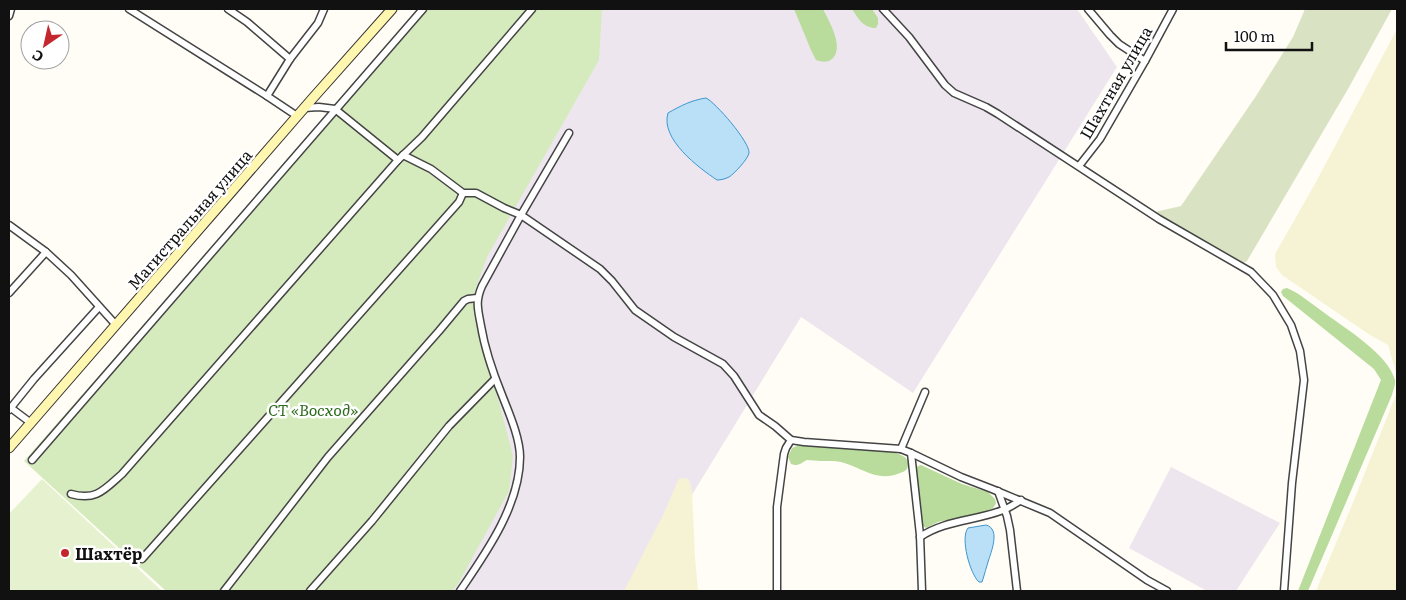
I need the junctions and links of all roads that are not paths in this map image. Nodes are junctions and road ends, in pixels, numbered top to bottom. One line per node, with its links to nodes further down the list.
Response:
1 (11, 9): 11 (street)
2 (129, 9): 14 (street)
3 (228, 9): 12 (street)
4 (323, 9): 12 (street)
5 (392, 9): 15 (main road, Магистральная улица)
6 (423, 9): 16 (street)
7 (532, 9): 19 (street)
8 (883, 9): 21 (street)
9 (1088, 9): 13 (street)
10 (1173, 9): 13 (street, Шахтная улица)
11 (9, 16)
12 (290, 59): 14 (street)
13 (1145, 61): 21 (street, Шахтная улица)
14 (267, 96): 17 (street)
15 (304, 108): 16 (street); 17 (main road, Магистральная улица)
16 (335, 109): 20 (street); 38 (street)
17 (297, 116): 29 (main road, Магистральная улица)
18 (569, 133): 23 (street)
19 (404, 155): 20 (street); 22 (street)
20 (398, 160): 40 (street)
21 (1079, 166): 52 (street)
22 (463, 193): 23 (street); 44 (street)
23 (521, 215): 27 (street); 34 (street)
24 (9, 225): 25 (street)
25 (46, 252): 26 (street); 28 (street)
26 (9, 293)
27 (477, 298): 30 (street); 45 (street)
28 (99, 307): 29 (street); 32 (street)
29 (116, 325): 33 (main road, Магистральная улица)
30 (495, 379): 46 (street); 47 (street)
31 (925, 392): 36 (street)
32 (10, 409): 33 (street)
33 (31, 423): 35 (main road, Магистральная улица)
34 (791, 440): 36 (street); 48 (street)
35 (9, 448)
36 (901, 449): 37 (street)
37 (911, 453): 39 (street); 43 (street)
38 (32, 460)
39 (998, 491): 41 (street); 42 (street)
40 (70, 494)
41 (1021, 500): 42 (street); 51 (street)
42 (1005, 510): 43 (street); 50 (street)
43 (920, 538): 49 (street)
44 (142, 559)
45 (224, 591)
46 (310, 591)
47 (460, 591)
48 (777, 591)
49 (922, 591)
50 (1017, 591)
51 (1167, 591)
52 (1284, 591)

